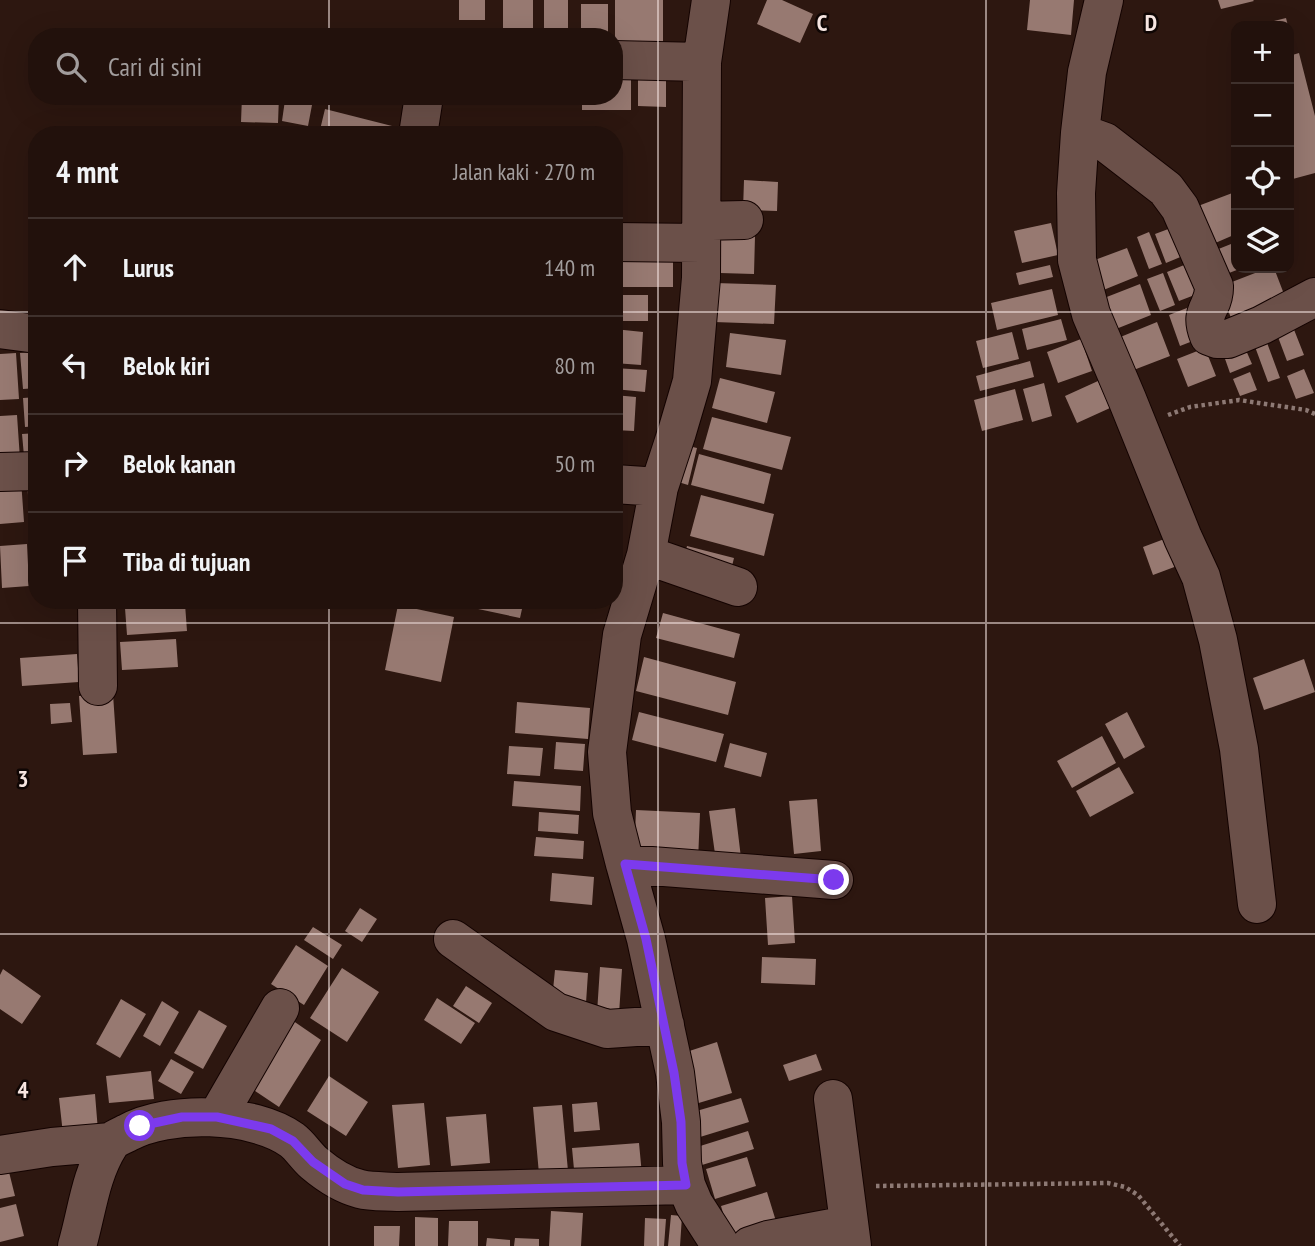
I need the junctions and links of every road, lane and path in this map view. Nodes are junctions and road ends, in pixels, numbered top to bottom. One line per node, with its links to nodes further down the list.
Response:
1 (1104, 0): 7 (street)
2 (709, 8): 4 (street)
3 (623, 60): 4 (street)
4 (702, 62): 9 (street)
5 (423, 105): 6 (street)
6 (419, 126)
7 (1080, 133): 11 (street); 15 (street)
8 (744, 220): 9 (street)
9 (701, 232): 10 (street); 19 (street)
10 (623, 241)
11 (1315, 298)
12 (0, 329): 13 (street)
13 (28, 333)
14 (1315, 414): 15 (path)
15 (1138, 427): 26 (street)
16 (28, 471): 17 (street)
17 (0, 472)
18 (623, 485): 19 (street)
19 (659, 487): 20 (street)
20 (646, 555): 21 (street); 24 (street)
21 (738, 587)
22 (97, 609): 23 (street)
23 (98, 686)
24 (625, 864): 25 (street); 29 (street)
25 (834, 880)
26 (1257, 904)
27 (453, 939): 29 (street)
28 (280, 1008): 31 (street)
29 (665, 1025): 34 (street)
30 (833, 1099): 35 (street)
31 (217, 1117): 32 (street); 34 (street)
32 (111, 1142): 33 (street); 37 (street)
33 (0, 1155)
34 (686, 1185): 38 (street)
35 (843, 1187): 36 (street); 40 (path)
36 (850, 1236): 39 (street)
37 (77, 1246)
38 (721, 1246)
39 (750, 1246)
40 (1180, 1246)

